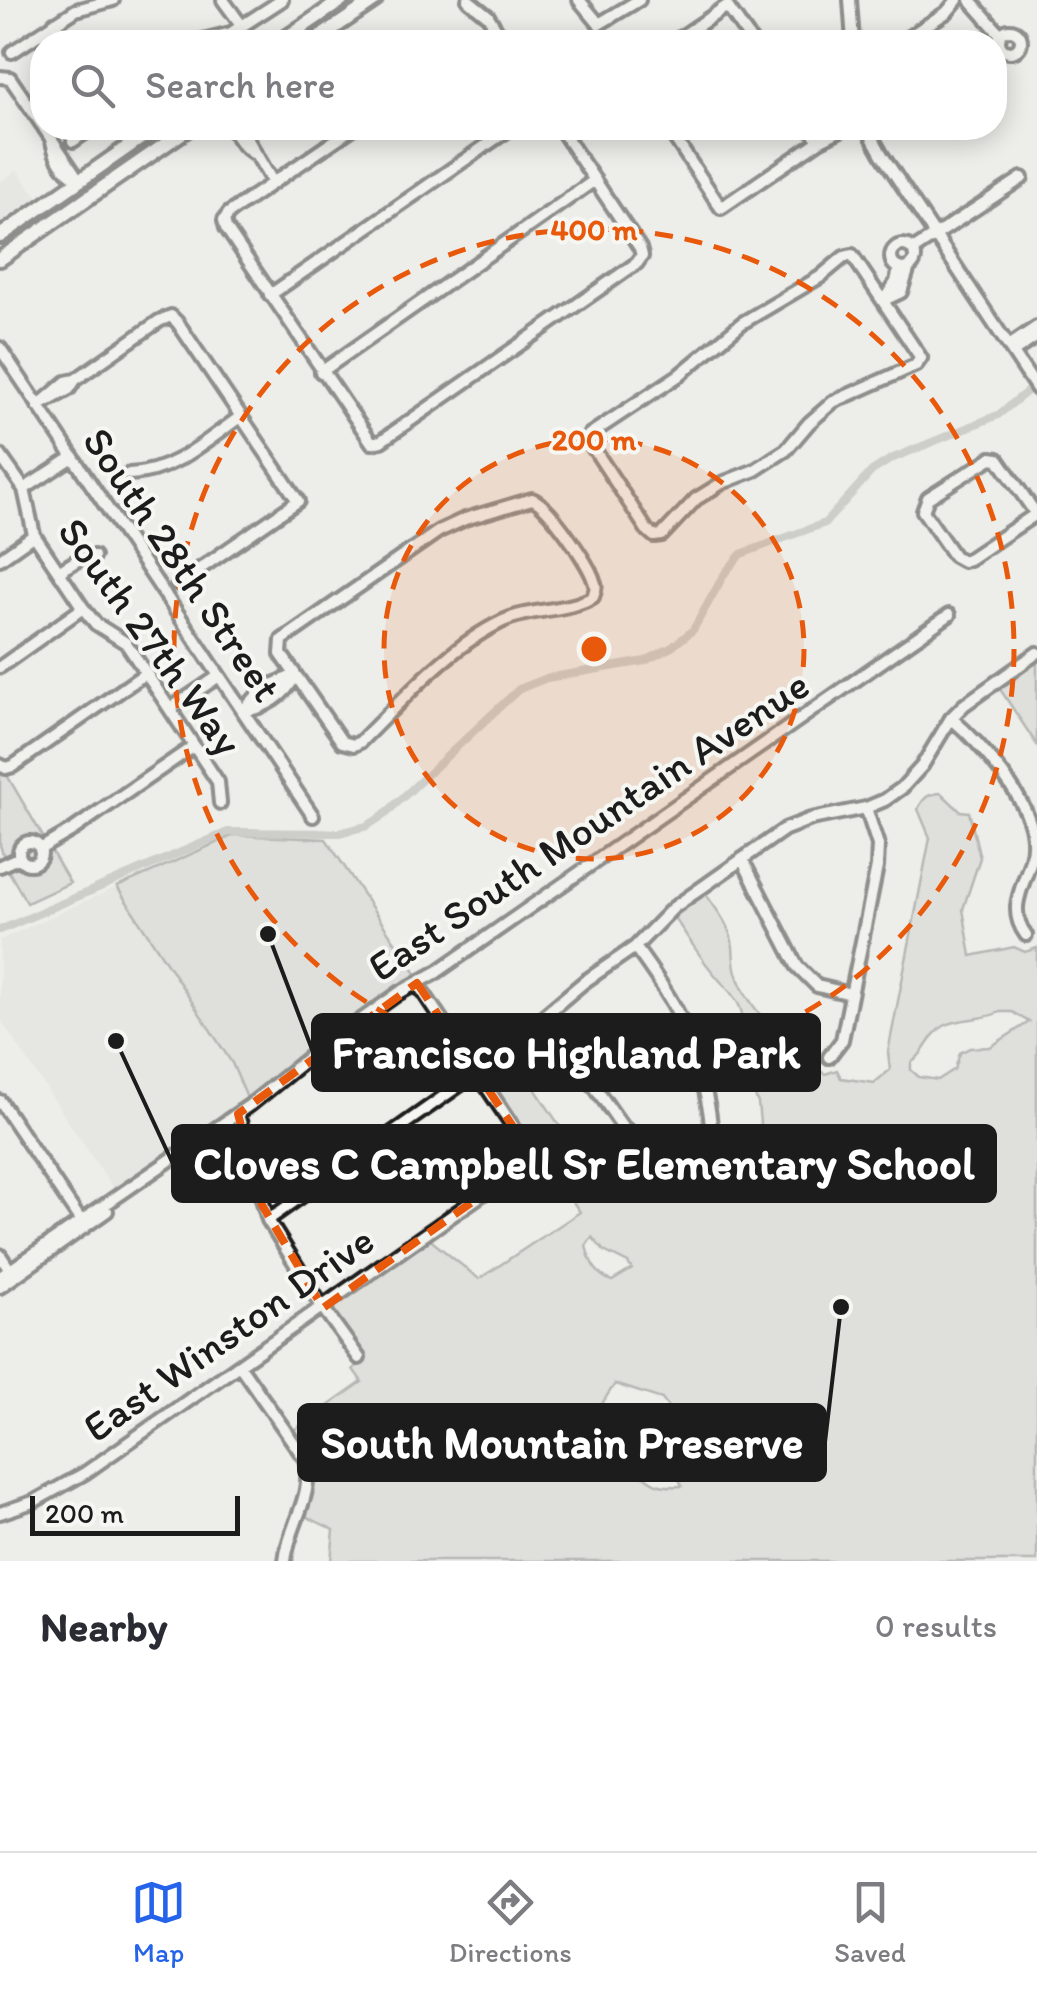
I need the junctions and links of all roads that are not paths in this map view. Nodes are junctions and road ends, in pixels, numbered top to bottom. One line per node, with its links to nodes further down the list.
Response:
1 (114, 0): 13 (street)
2 (223, 0): 14 (street)
3 (282, 0): 12 (street)
4 (342, 0): 19 (main road)
5 (375, 0): 20 (main road)
6 (468, 0): 15 (street)
7 (579, 0): 8 (street)
8 (639, 0)
9 (850, 0): 24 (street)
10 (958, 0): 25 (street)
11 (970, 0): 26 (street)
12 (268, 4): 14 (street)
13 (54, 23): 16 (street); 17 (street)
14 (242, 26): 18 (street)
15 (495, 28): 21 (street)
16 (44, 30)
17 (58, 30)
18 (236, 30)
19 (298, 30)
20 (331, 30)
21 (492, 30)
22 (692, 30): 23 (street)
23 (744, 30)
24 (852, 30)
25 (919, 30)
26 (996, 30)
27 (30, 40): 28 (street)
28 (12, 52)
29 (2, 76): 30 (street)
30 (30, 107)
31 (52, 140): 42 (street)
32 (137, 140): 42 (main road)
33 (171, 140): 45 (main road)
34 (244, 140): 44 (street)
35 (336, 140): 44 (street)
36 (494, 140): 51 (street)
37 (568, 140): 43 (street)
38 (676, 140): 40 (street)
39 (875, 140): 46 (street)
40 (819, 141)
41 (1022, 178): 46 (street)
42 (79, 180): 45 (main road); 47 (main road)
43 (596, 180): 56 (street); 56 (street)
44 (273, 183): 51 (street)
45 (40, 230): 49 (main road)
46 (934, 235): 48 (street); 55 (street)
47 (0, 236)
48 (914, 250): 50 (street); 50 (street)
49 (0, 259)
50 (904, 267): 52 (street)
51 (270, 295): 56 (street)
52 (884, 300): 52 (street)
53 (1036, 332): 55 (street)
54 (0, 348): 58 (street, South 28th Street)
55 (1011, 349): 57 (street)
56 (321, 372)
57 (1035, 385)
58 (38, 406): 59 (street); 61 (street, South 28th Street)
59 (240, 417): 62 (street); 69 (street)
60 (0, 455): 63 (street, South 27th Way)
61 (73, 457): 63 (street); 75 (street, South 28th Street)
62 (129, 474)
63 (24, 489): 65 (street, South 27th Way)
64 (1037, 514): 64 (street)
65 (34, 535): 67 (street); 68 (street, South 27th Way)
66 (94, 556): 68 (street)
67 (0, 560)
68 (60, 571): 70 (street, South 27th Way)
69 (178, 584)
70 (83, 608): 73 (street); 74 (street, South 27th Way)
71 (949, 614): 91 (street, East South Mountain Avenue)
72 (1037, 653): 81 (street)
73 (0, 667)
74 (146, 673): 79 (street, South 27th Way); 83 (street)
75 (219, 676): 79 (street); 80 (street, South 28th Street)
76 (295, 676): 76 (street); 77 (street); 78 (street)
77 (264, 688): 78 (street); 80 (street)
78 (274, 700): 80 (street)
79 (170, 708): 82 (street, South 27th Way)
80 (243, 711): 86 (street, South 28th Street)
81 (951, 718): 85 (street); 89 (street)
82 (194, 746): 84 (street, South 27th Way); 88 (street)
83 (3, 766)
84 (220, 802)
85 (866, 808): 87 (street); 92 (street)
86 (312, 816)
87 (742, 859): 90 (street); 92 (street)
88 (0, 866)
89 (1026, 935)
90 (635, 947): 93 (street); 93 (street)
91 (417, 983): 95 (street); 97 (street, East South Mountain Avenue)
92 (852, 994): 94 (street)
93 (546, 1017): 95 (street)
94 (829, 1057)
95 (477, 1073): 98 (street); 103 (street, East Winston Drive)
96 (0, 1100): 99 (street)
97 (238, 1114): 98 (street); 99 (street, East South Mountain Avenue)
98 (268, 1220): 103 (street)
99 (82, 1224): 101 (street, East South Mountain Avenue)
100 (0, 1255): 101 (street)
101 (8, 1275): 102 (street, East South Mountain Avenue)
102 (0, 1287)
103 (322, 1308): 104 (street); 105 (street, East Winston Drive)
104 (359, 1358)
105 (240, 1366): 106 (street, East Winston Drive); 107 (street)
106 (0, 1514)
107 (285, 1561)

